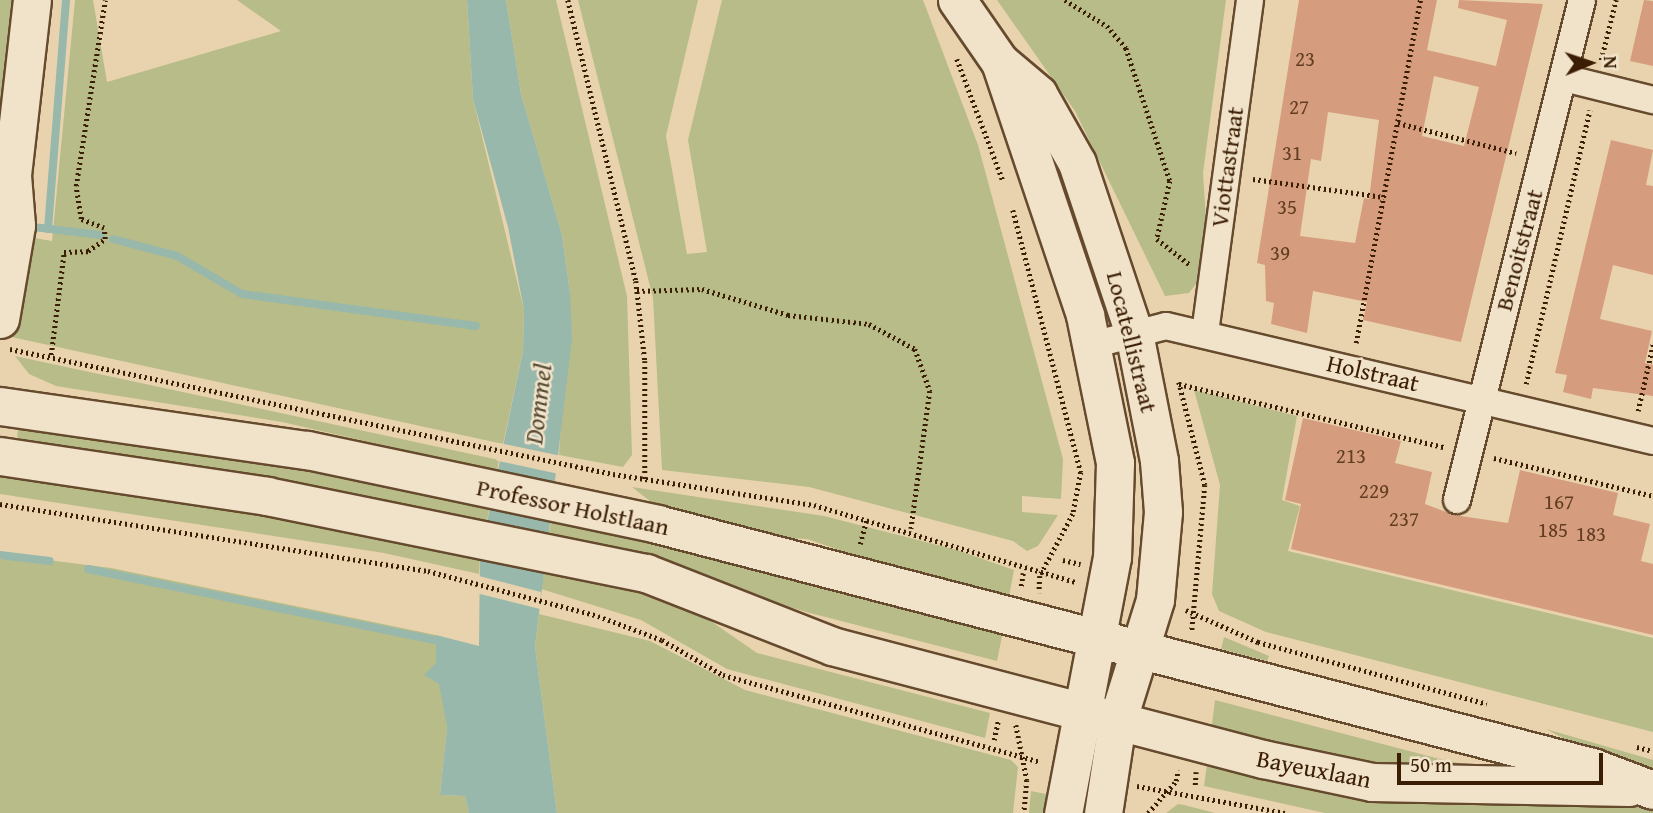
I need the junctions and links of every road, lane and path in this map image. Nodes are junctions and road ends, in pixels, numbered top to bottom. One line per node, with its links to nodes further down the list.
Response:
1 (32, 0): 20 (main road)
2 (105, 0): 31 (path)
3 (568, 0): 24 (path)
4 (957, 0): 11 (main road, Locatellistraat)
5 (1065, 0): 23 (path)
6 (1250, 0): 18 (street, Viottastraat)
7 (1420, 0): 15 (path)
8 (1582, 0): 12 (street, Benoitstraat)
9 (1615, 0): 13 (path)
10 (951, 44): 19 (path)
11 (1000, 62): 26 (main road, Locatellistraat); 29 (main road, Locatellistraat)
12 (1564, 78): 13 (street); 16 (street, Benoitstraat)
13 (1595, 86): 14 (street); 17 (path)
14 (1653, 100)
15 (1398, 123): 16 (path); 21 (path)
16 (1543, 158): 17 (path); 35 (street, Benoitstraat)
17 (1576, 166): 32 (path)
18 (1226, 175): 21 (path); 27 (street, Viottastraat)
19 (1005, 187)
20 (6, 189): 25 (main road)
21 (1384, 197): 33 (path)
22 (1010, 200): 49 (path)
23 (1198, 269)
24 (637, 291): 40 (path); 45 (path)
25 (0, 319)
26 (1134, 333): 27 (street, Holstraat); 29 (street, Holstraat); 53 (main road, Locatellistraat)
27 (1205, 333): 33 (street, Holstraat)
28 (1653, 344): 37 (path)
29 (1092, 345): 52 (main road, Locatellistraat)
30 (0, 348): 31 (path, Professor Holstlaan)
31 (51, 355): 40 (path, Professor Holstlaan)
32 (1527, 366)
33 (1352, 368): 35 (street, Holstraat)
34 (1180, 384): 38 (path)
35 (1480, 398): 37 (street, Holstraat); 38 (street, Benoitstraat)
36 (0, 406): 52 (main road, Professor Holstlaan)
37 (1643, 439)
38 (1468, 452): 41 (path); 42 (street, Benoitstraat)
39 (0, 456): 55 (main road, Professor Holstlaan)
40 (645, 479): 44 (path, Professor Holstlaan)
41 (1653, 496)
42 (1457, 500)
43 (0, 504): 62 (path)
44 (867, 518): 45 (path, Professor Holstlaan); 46 (path)
45 (911, 529): 49 (path, Professor Holstlaan)
46 (850, 545)
47 (1063, 560): 48 (path)
48 (1082, 564)
49 (1040, 576): 50 (path, Professor Holstlaan)
50 (1077, 582)
51 (1191, 640): 54 (path)
52 (1094, 642): 53 (main road, Professor Holstlaan); 55 (main road, Locatellistraat)
53 (1137, 653): 58 (main road, Locatellistraat); 66 (main road, Bayeuxlaan)
54 (1498, 707)
55 (1082, 711): 58 (main road, Professor Holstlaan); 68 (main road, Locatellistraat)
56 (998, 716): 59 (path)
57 (1017, 721): 62 (path)
58 (1118, 722): 66 (main road, Bayeuxlaan); 69 (main road, Locatellistraat)
59 (994, 740)
60 (1628, 745): 61 (path)
61 (1653, 751)
62 (1021, 757): 67 (path)
63 (1179, 761): 65 (path)
64 (1140, 786): 65 (path, Bayeuxlaan)
65 (1169, 788): 70 (path); 71 (path, Bayeuxlaan)
66 (1647, 788)
67 (1024, 813)
68 (1063, 813)
69 (1103, 813)
70 (1148, 813)
71 (1286, 813)

